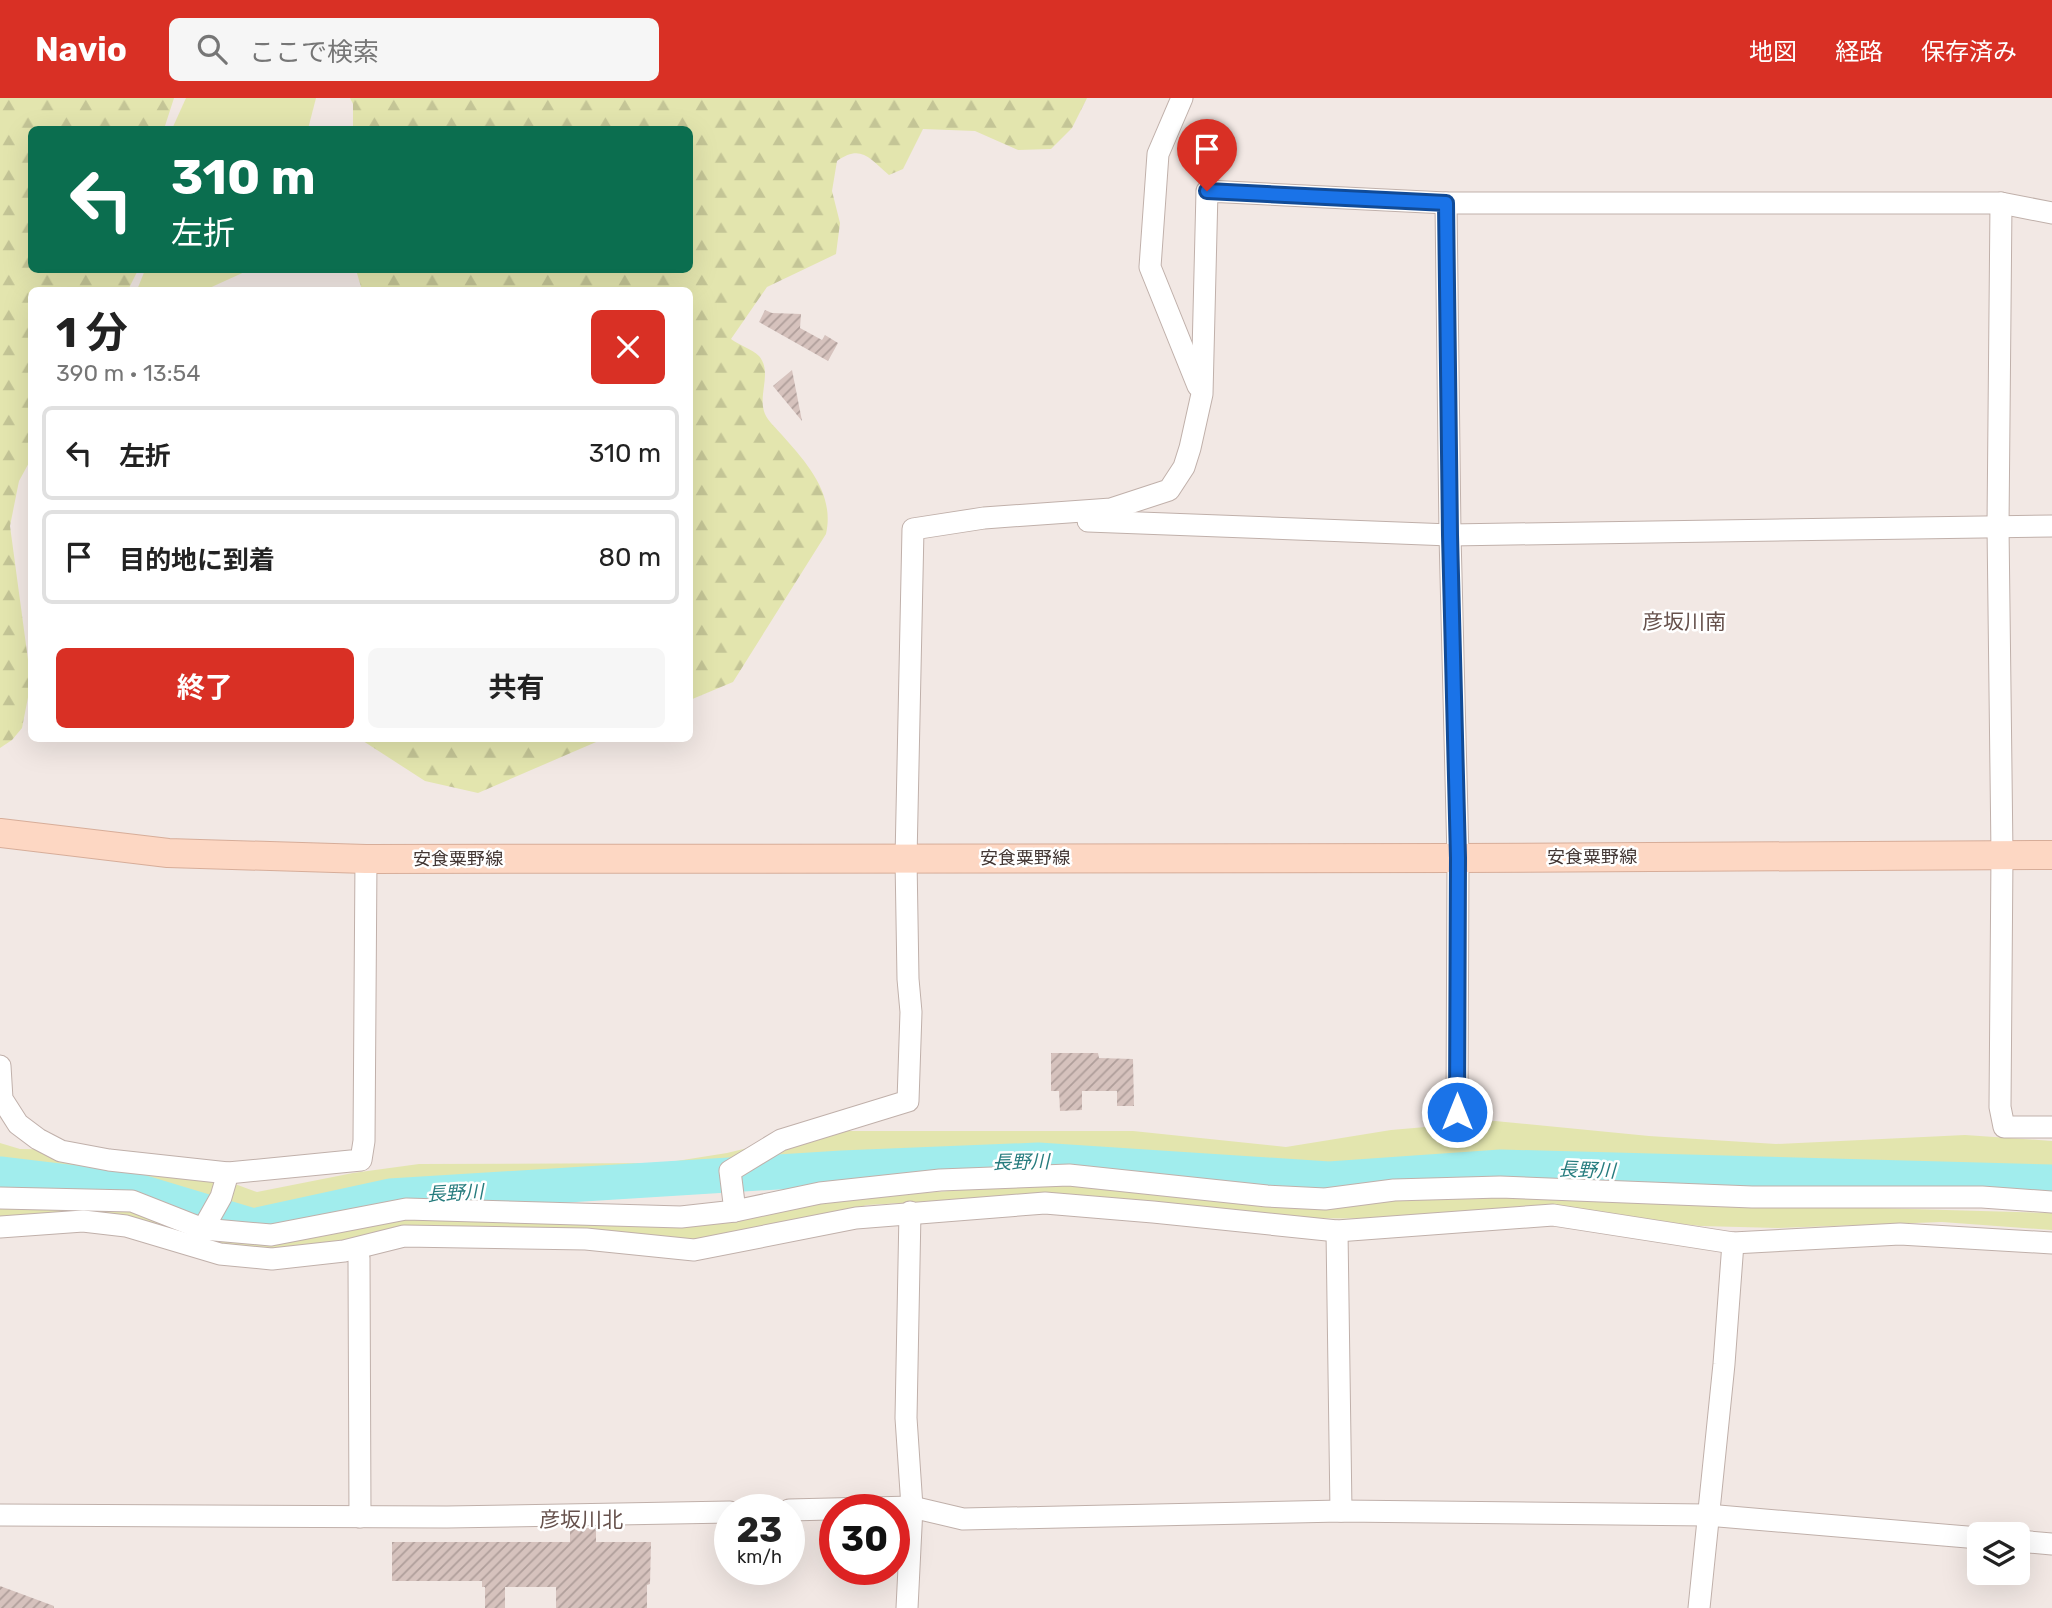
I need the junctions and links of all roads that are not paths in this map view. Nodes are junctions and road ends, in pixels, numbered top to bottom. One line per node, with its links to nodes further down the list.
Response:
1 (1182, 98): 5 (street)
2 (1446, 203): 3 (street); 5 (street); 9 (street)
3 (2001, 203): 4 (street); 7 (street)
4 (2052, 213)
5 (1202, 394): 6 (street)
6 (984, 518): 9 (street); 15 (street)
7 (1997, 526): 8 (street); 9 (street); 11 (street)
8 (2052, 526)
9 (1450, 535): 13 (street)
10 (0, 833): 14 (main road, 安食粟野線)
11 (2002, 854): 12 (main road, 安食粟野線); 13 (main road, 安食粟野線); 18 (street)
12 (2052, 855)
13 (1458, 858): 15 (main road, 安食粟野線); 17 (street)
14 (366, 859): 15 (main road, 安食粟野線); 19 (street)
15 (906, 859): 22 (street)
16 (0, 1066): 19 (street)
17 (1444, 1116)
18 (2052, 1127)
19 (228, 1174): 24 (street)
20 (0, 1198): 24 (street)
21 (2052, 1202): 22 (street)
22 (734, 1208): 24 (street)
23 (910, 1212): 25 (street); 26 (street); 30 (street)
24 (205, 1225)
25 (0, 1227)
26 (1337, 1231): 28 (street); 32 (street)
27 (2052, 1243): 28 (street)
28 (1733, 1244): 35 (street)
29 (359, 1258): 36 (street)
30 (912, 1507): 31 (street); 32 (street); 40 (street)
31 (805, 1510)
32 (1341, 1511): 35 (street)
33 (714, 1512): 36 (street)
34 (0, 1515): 36 (street)
35 (1707, 1515): 37 (street); 41 (street)
36 (360, 1517)
37 (1967, 1537)
38 (2030, 1542): 39 (street)
39 (2052, 1544)
40 (907, 1608)
41 (1699, 1608)

